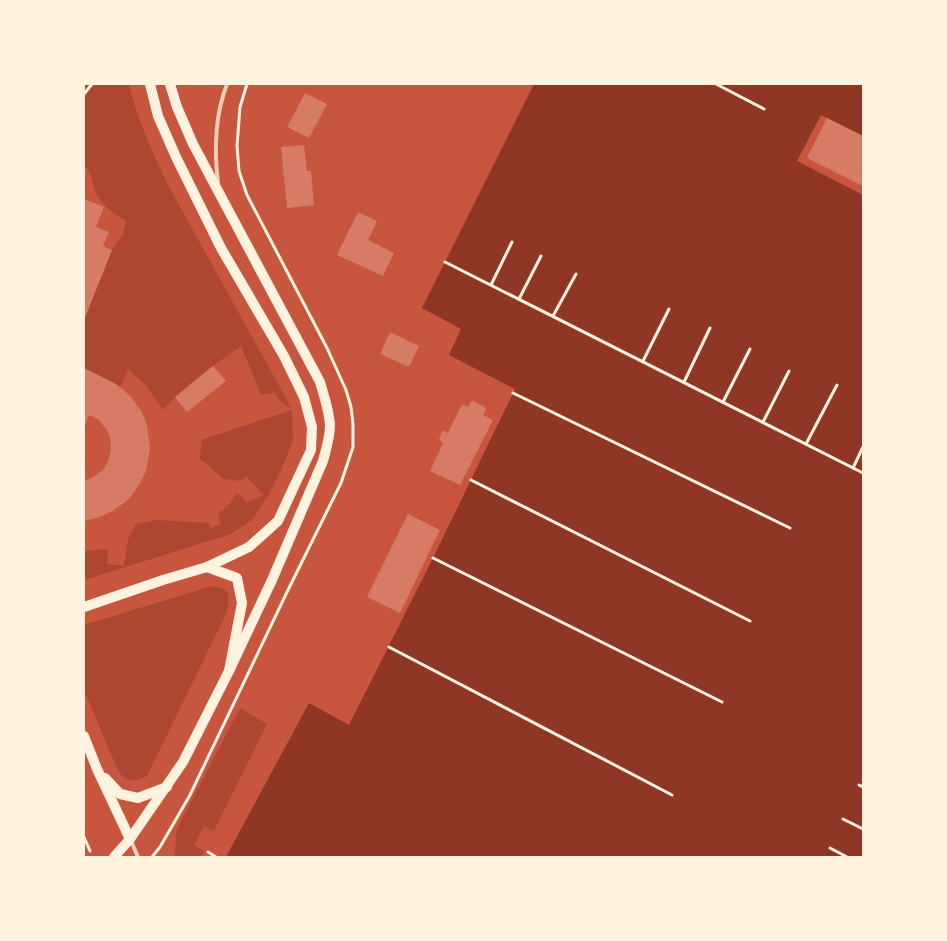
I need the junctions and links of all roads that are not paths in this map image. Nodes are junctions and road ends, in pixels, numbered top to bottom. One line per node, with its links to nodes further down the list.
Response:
1 (150, 84): 5 (main road)
2 (170, 84): 4 (main road)
3 (227, 84): 4 (lane)
4 (219, 193): 7 (main road)
5 (207, 567): 6 (main road); 7 (main road)
6 (84, 607)
7 (230, 671): 10 (main road)
8 (84, 736): 9 (main road)
9 (97, 770): 10 (main road); 11 (main road)
10 (166, 787): 11 (main road)
11 (130, 839): 12 (main road); 13 (lane)
12 (114, 857)
13 (138, 857)

